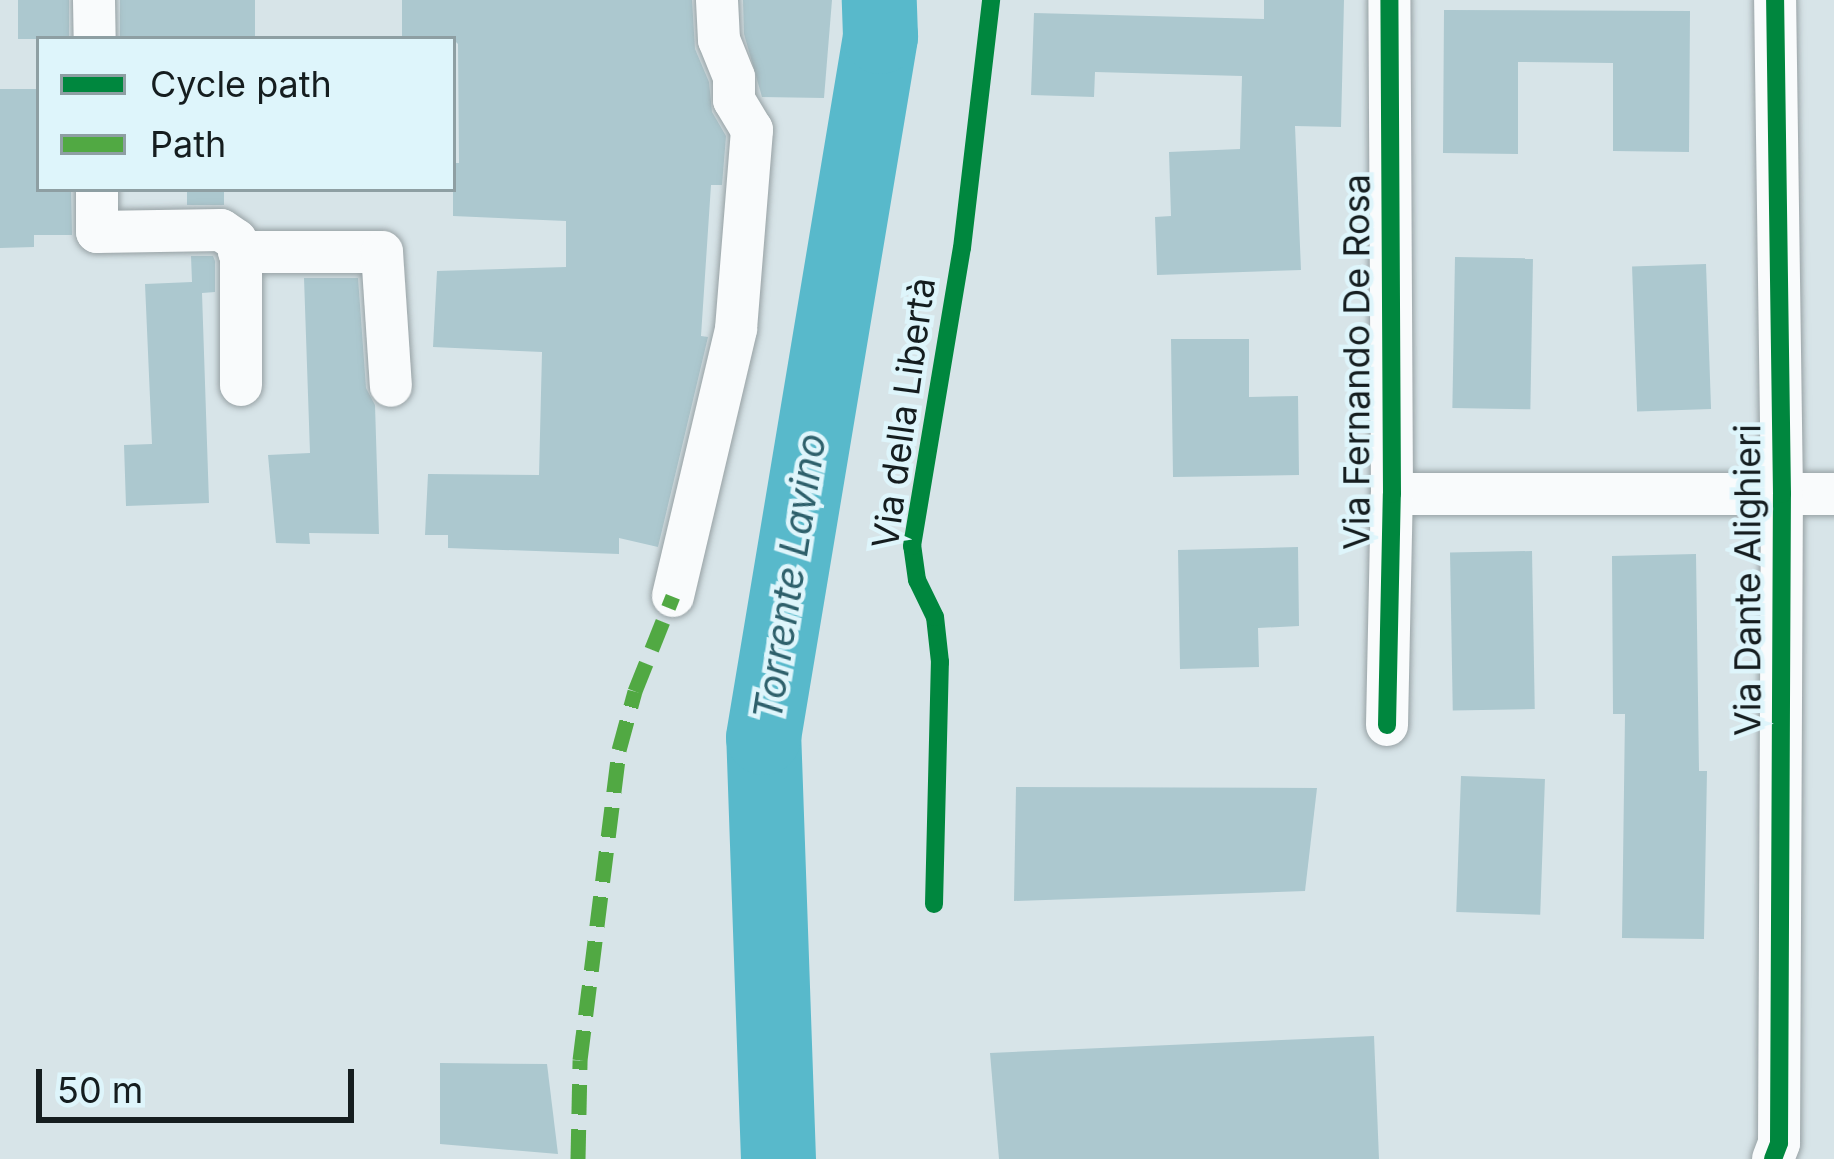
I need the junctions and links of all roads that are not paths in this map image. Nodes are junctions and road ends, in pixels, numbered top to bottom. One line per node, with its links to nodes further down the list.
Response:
1 (94, 0): 5 (street)
2 (717, 0): 13 (street)
3 (1389, 0): 10 (street, Via Fernando De Rosa)
4 (1775, 0): 11 (street, Via Dante Alighieri)
5 (95, 36)
6 (97, 192): 7 (street)
7 (239, 252): 8 (street); 9 (street)
8 (241, 385)
9 (391, 386)
10 (1392, 494): 11 (street); 14 (street, Via Fernando De Rosa)
11 (1782, 494): 12 (street); 15 (street, Via Dante Alighieri)
12 (1834, 494)
13 (673, 596)
14 (1388, 725)
15 (1773, 1159)

